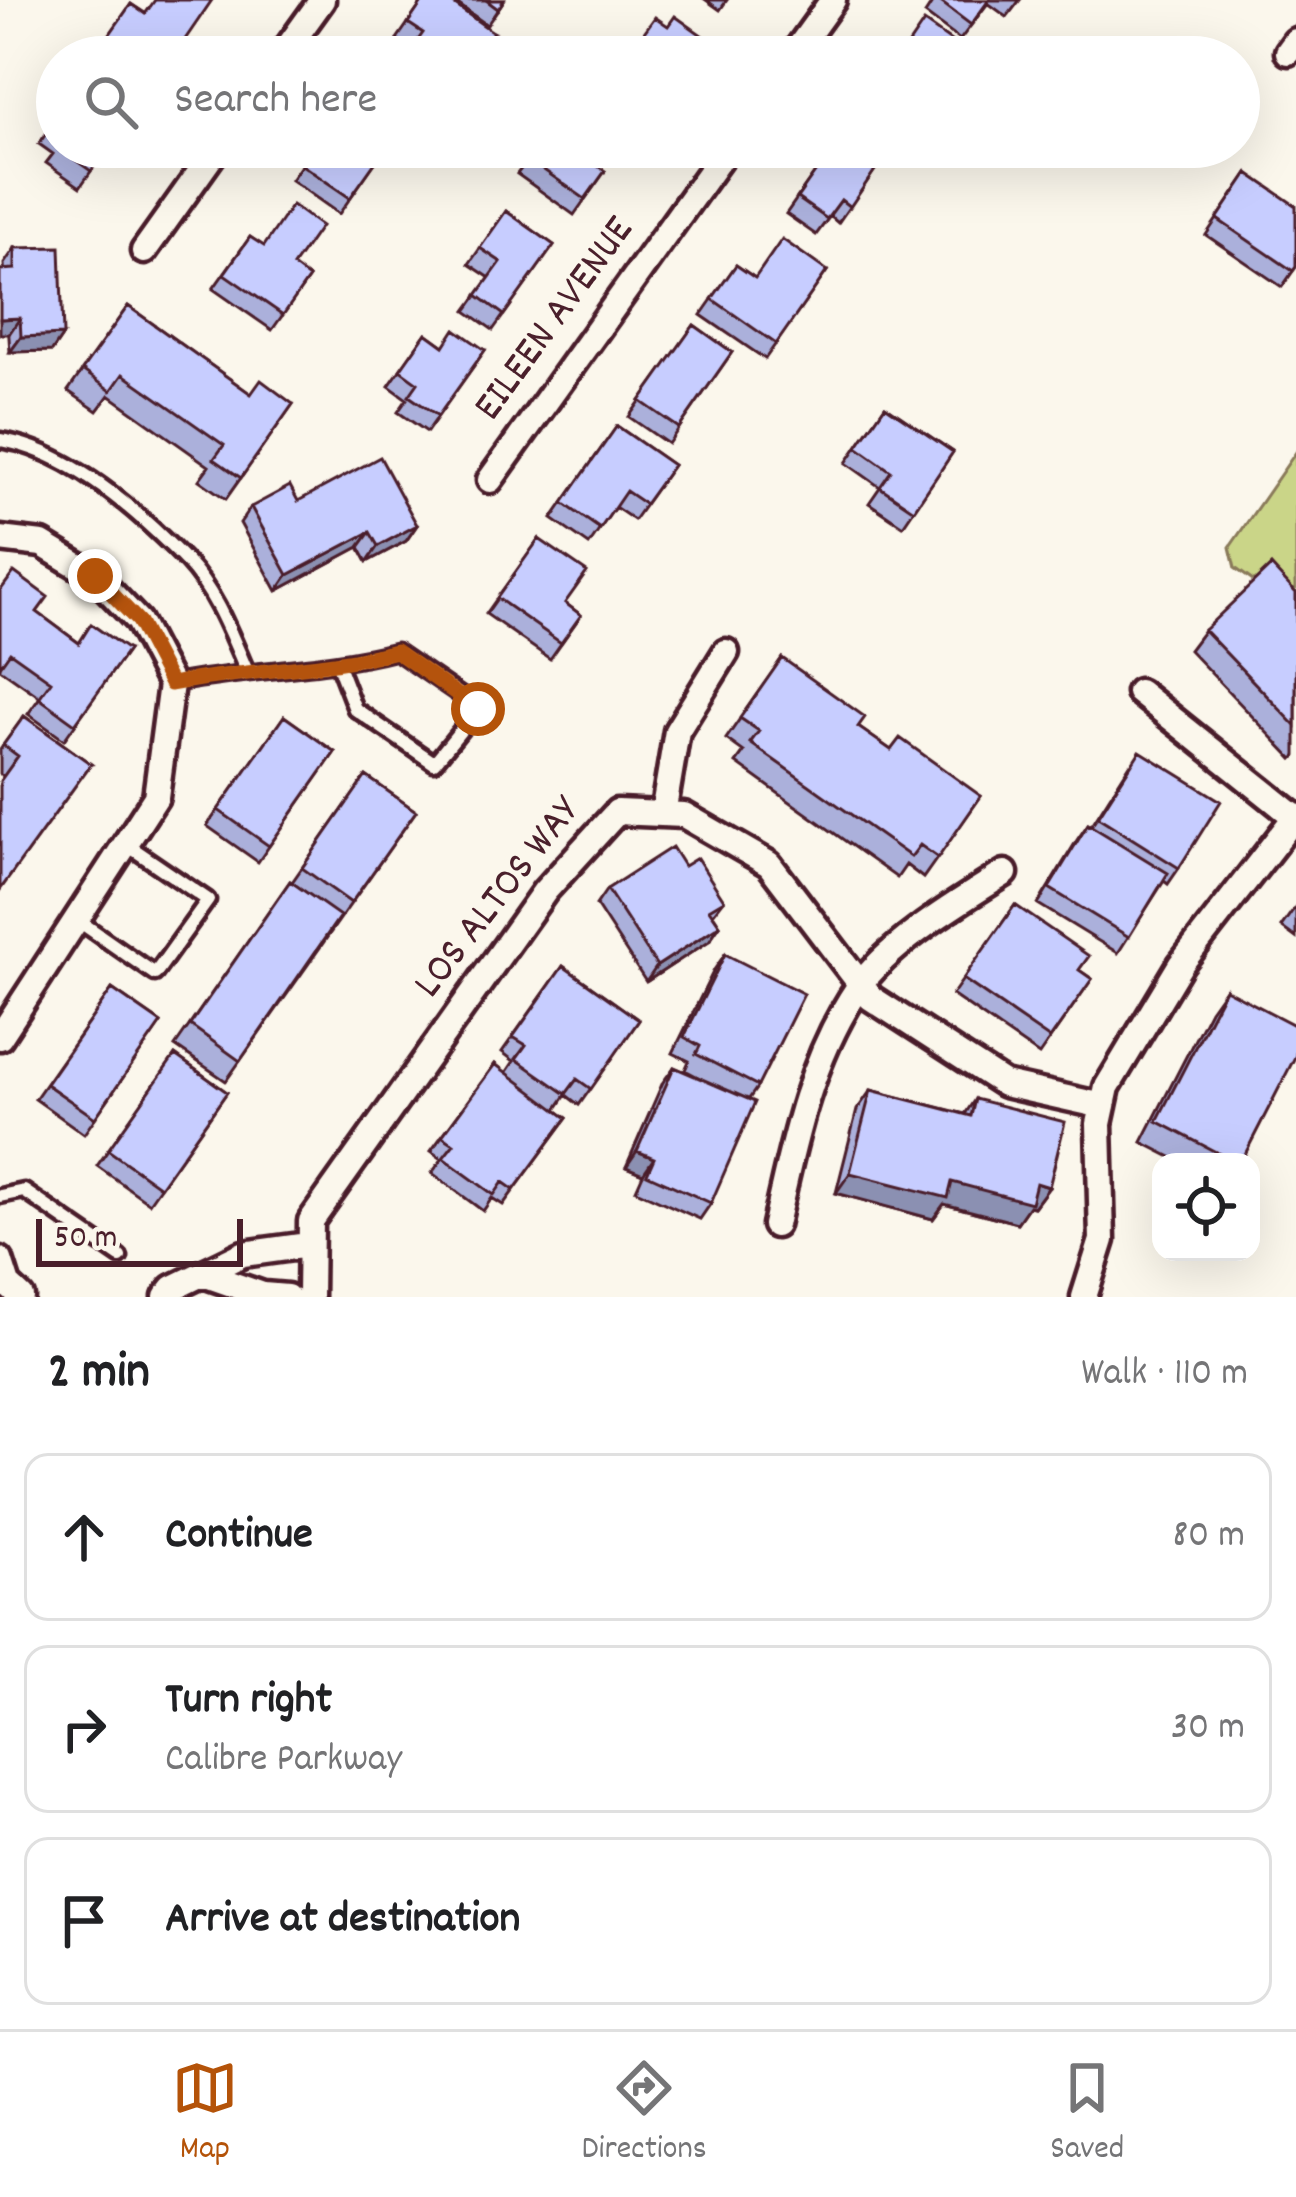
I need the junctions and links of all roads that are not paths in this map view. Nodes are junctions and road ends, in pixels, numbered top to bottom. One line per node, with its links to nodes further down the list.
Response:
1 (322, 0): 3 (street)
2 (833, 0): 4 (street)
3 (296, 36)
4 (807, 36)
5 (203, 168): 7 (street)
6 (713, 168): 9 (street, EILEEN AVENUE)
7 (144, 251)
8 (0, 440): 13 (lane)
9 (490, 480)
10 (0, 538): 14 (street)
11 (726, 652): 16 (street)
12 (338, 664): 12 (lane); 13 (lane)
13 (246, 669): 14 (lane)
14 (171, 684): 18 (street)
15 (1139, 692): 17 (street)
16 (663, 814): 21 (street, LOS ALTOS WAY); 26 (street, LOS ALTOS WAY)
17 (1296, 816): 23 (street)
18 (125, 843): 20 (street); 20 (lane)
19 (1005, 873): 21 (street)
20 (75, 919): 22 (street)
21 (860, 984): 23 (street, LOS ALTOS WAY); 25 (street)
22 (0, 1037)
23 (1103, 1106): 34 (street)
24 (0, 1196): 27 (lane)
25 (776, 1225)
26 (308, 1245): 29 (street); 33 (street, LOS ALTOS WAY)
27 (120, 1257)
28 (0, 1260): 30 (street)
29 (206, 1275): 31 (street); 32 (street)
30 (21, 1297)
31 (166, 1297)
32 (287, 1297)
33 (310, 1297)
34 (1084, 1297)

